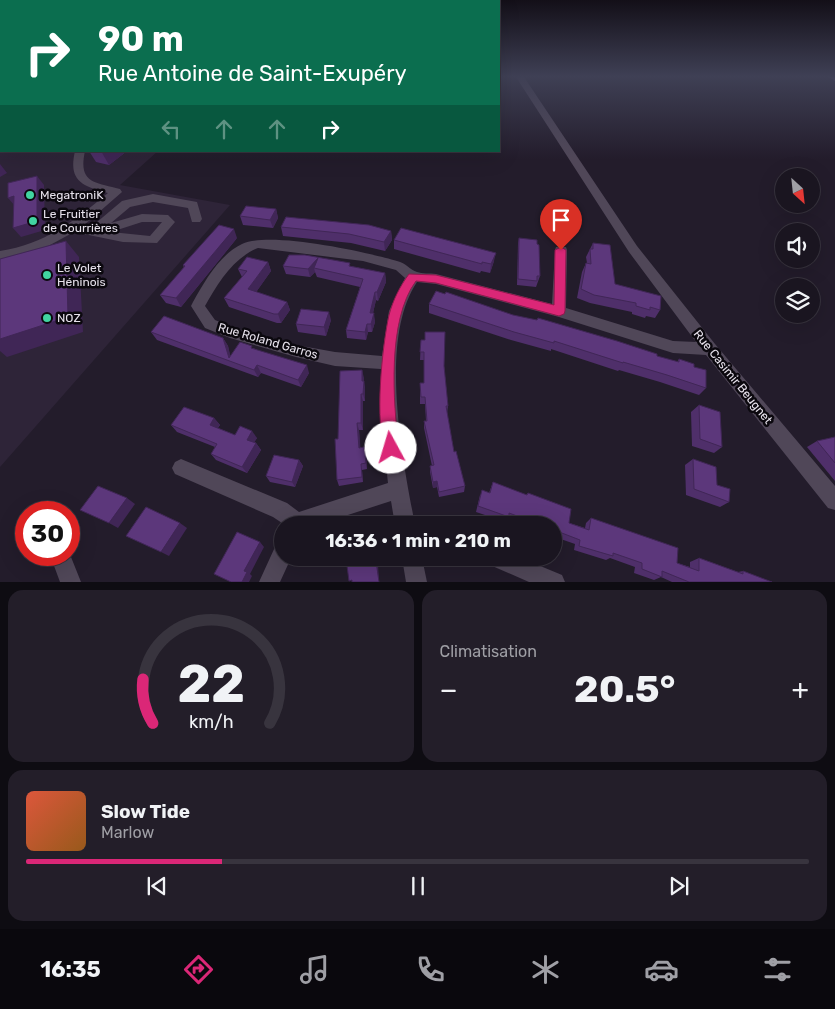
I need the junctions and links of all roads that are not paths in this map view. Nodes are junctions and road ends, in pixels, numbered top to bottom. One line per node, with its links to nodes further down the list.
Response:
1 (538, 104): 10 (street, Rue Casimir Beugnet)
2 (80, 152): 4 (street)
3 (196, 220): 5 (street)
4 (74, 228): 5 (street); 7 (street)
5 (92, 233): 5 (street)
6 (561, 250): 9 (street)
7 (0, 256)
8 (413, 277): 9 (street); 11 (street); 11 (street, Rue Roland Garros)
9 (559, 311): 10 (street)
10 (710, 349): 14 (street, Rue Casimir Beugnet)
11 (388, 363): 13 (street)
12 (181, 468): 15 (street)
13 (398, 488): 16 (street); 17 (street)
14 (835, 501)
15 (287, 516)
16 (316, 516)
17 (403, 516)
18 (64, 566): 22 (street)
19 (276, 566): 23 (street)
20 (414, 566): 24 (street)
21 (515, 566): 25 (street)
22 (71, 582)
23 (269, 582)
24 (417, 582)
25 (554, 582)

